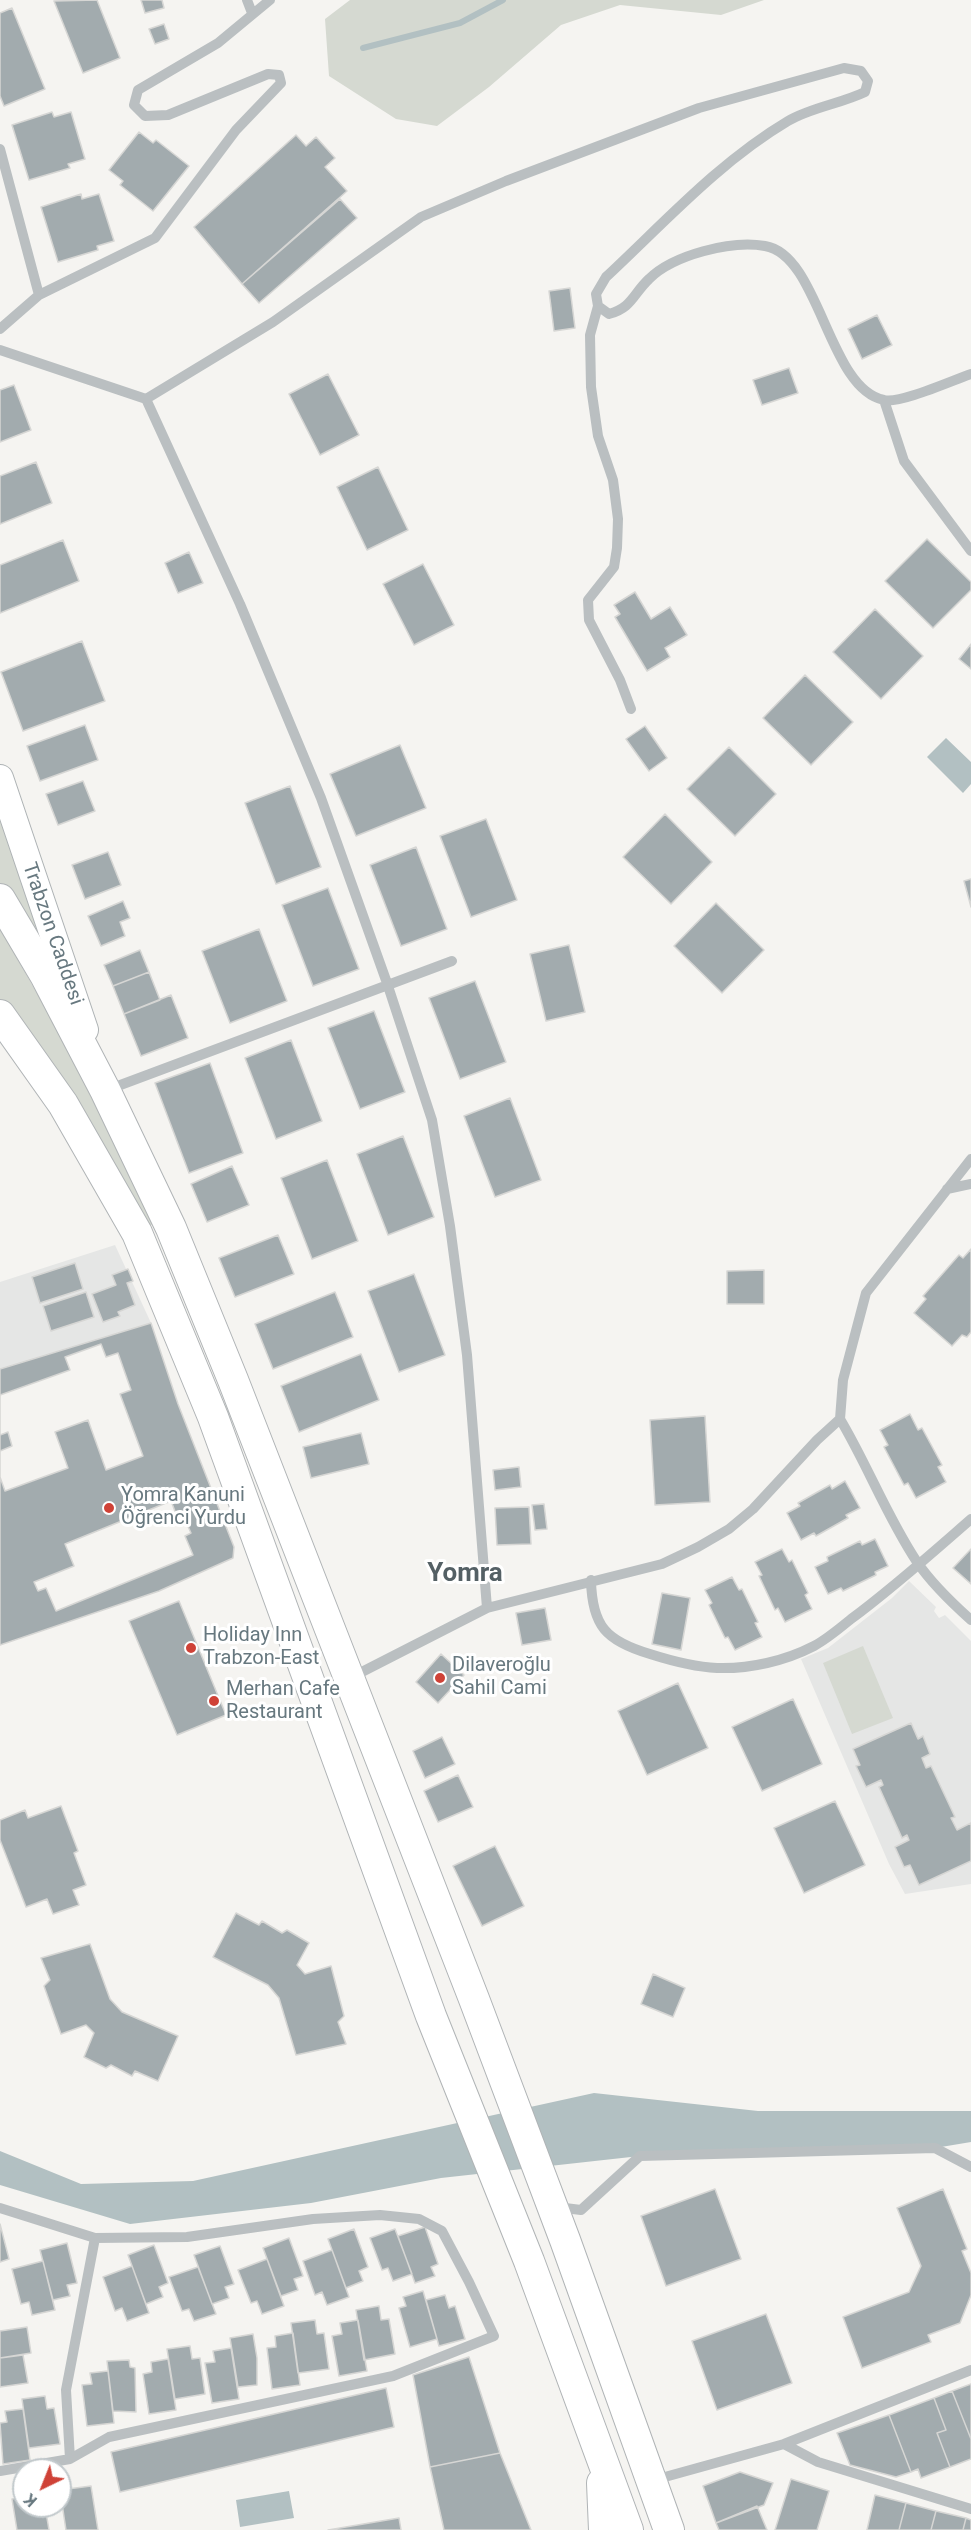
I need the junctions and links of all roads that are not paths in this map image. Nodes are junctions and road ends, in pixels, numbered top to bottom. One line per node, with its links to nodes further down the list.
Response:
1 (247, 0): 3 (street)
2 (270, 0): 3 (street)
3 (252, 13): 5 (street)
4 (0, 149): 5 (street)
5 (39, 295): 7 (street)
6 (598, 306): 10 (street); 11 (street); 13 (street)
7 (0, 329)
8 (0, 350): 10 (street)
9 (971, 374): 11 (street)
10 (146, 399): 17 (street)
11 (884, 400): 12 (street)
12 (971, 551)
13 (631, 709)
14 (0, 778): 19 (main road, Trabzon Caddesi)
15 (0, 899): 19 (highway)
16 (452, 961): 17 (street)
17 (387, 983): 19 (street); 27 (street)
18 (0, 1015): 36 (highway)
19 (105, 1090): 29 (highway)
20 (971, 1159): 22 (street)
21 (971, 1185): 22 (street)
22 (947, 1189): 23 (street)
23 (840, 1419): 25 (street); 26 (street)
24 (971, 1519): 25 (street)
25 (918, 1564): 26 (street); 28 (street)
26 (591, 1580): 27 (street)
27 (487, 1608): 29 (street)
28 (971, 1620)
29 (349, 1678): 31 (highway)
30 (971, 2167): 31 (street)
31 (549, 2198): 39 (highway)
32 (0, 2208): 33 (street)
33 (95, 2238): 37 (street); 38 (street)
34 (971, 2370): 35 (street)
35 (783, 2444): 39 (street); 40 (street)
36 (599, 2450): 41 (highway); 42 (highway)
37 (70, 2458)
38 (72, 2458)
39 (652, 2481): 43 (highway)
40 (971, 2509)
41 (604, 2530)
42 (628, 2530)
43 (669, 2530)

